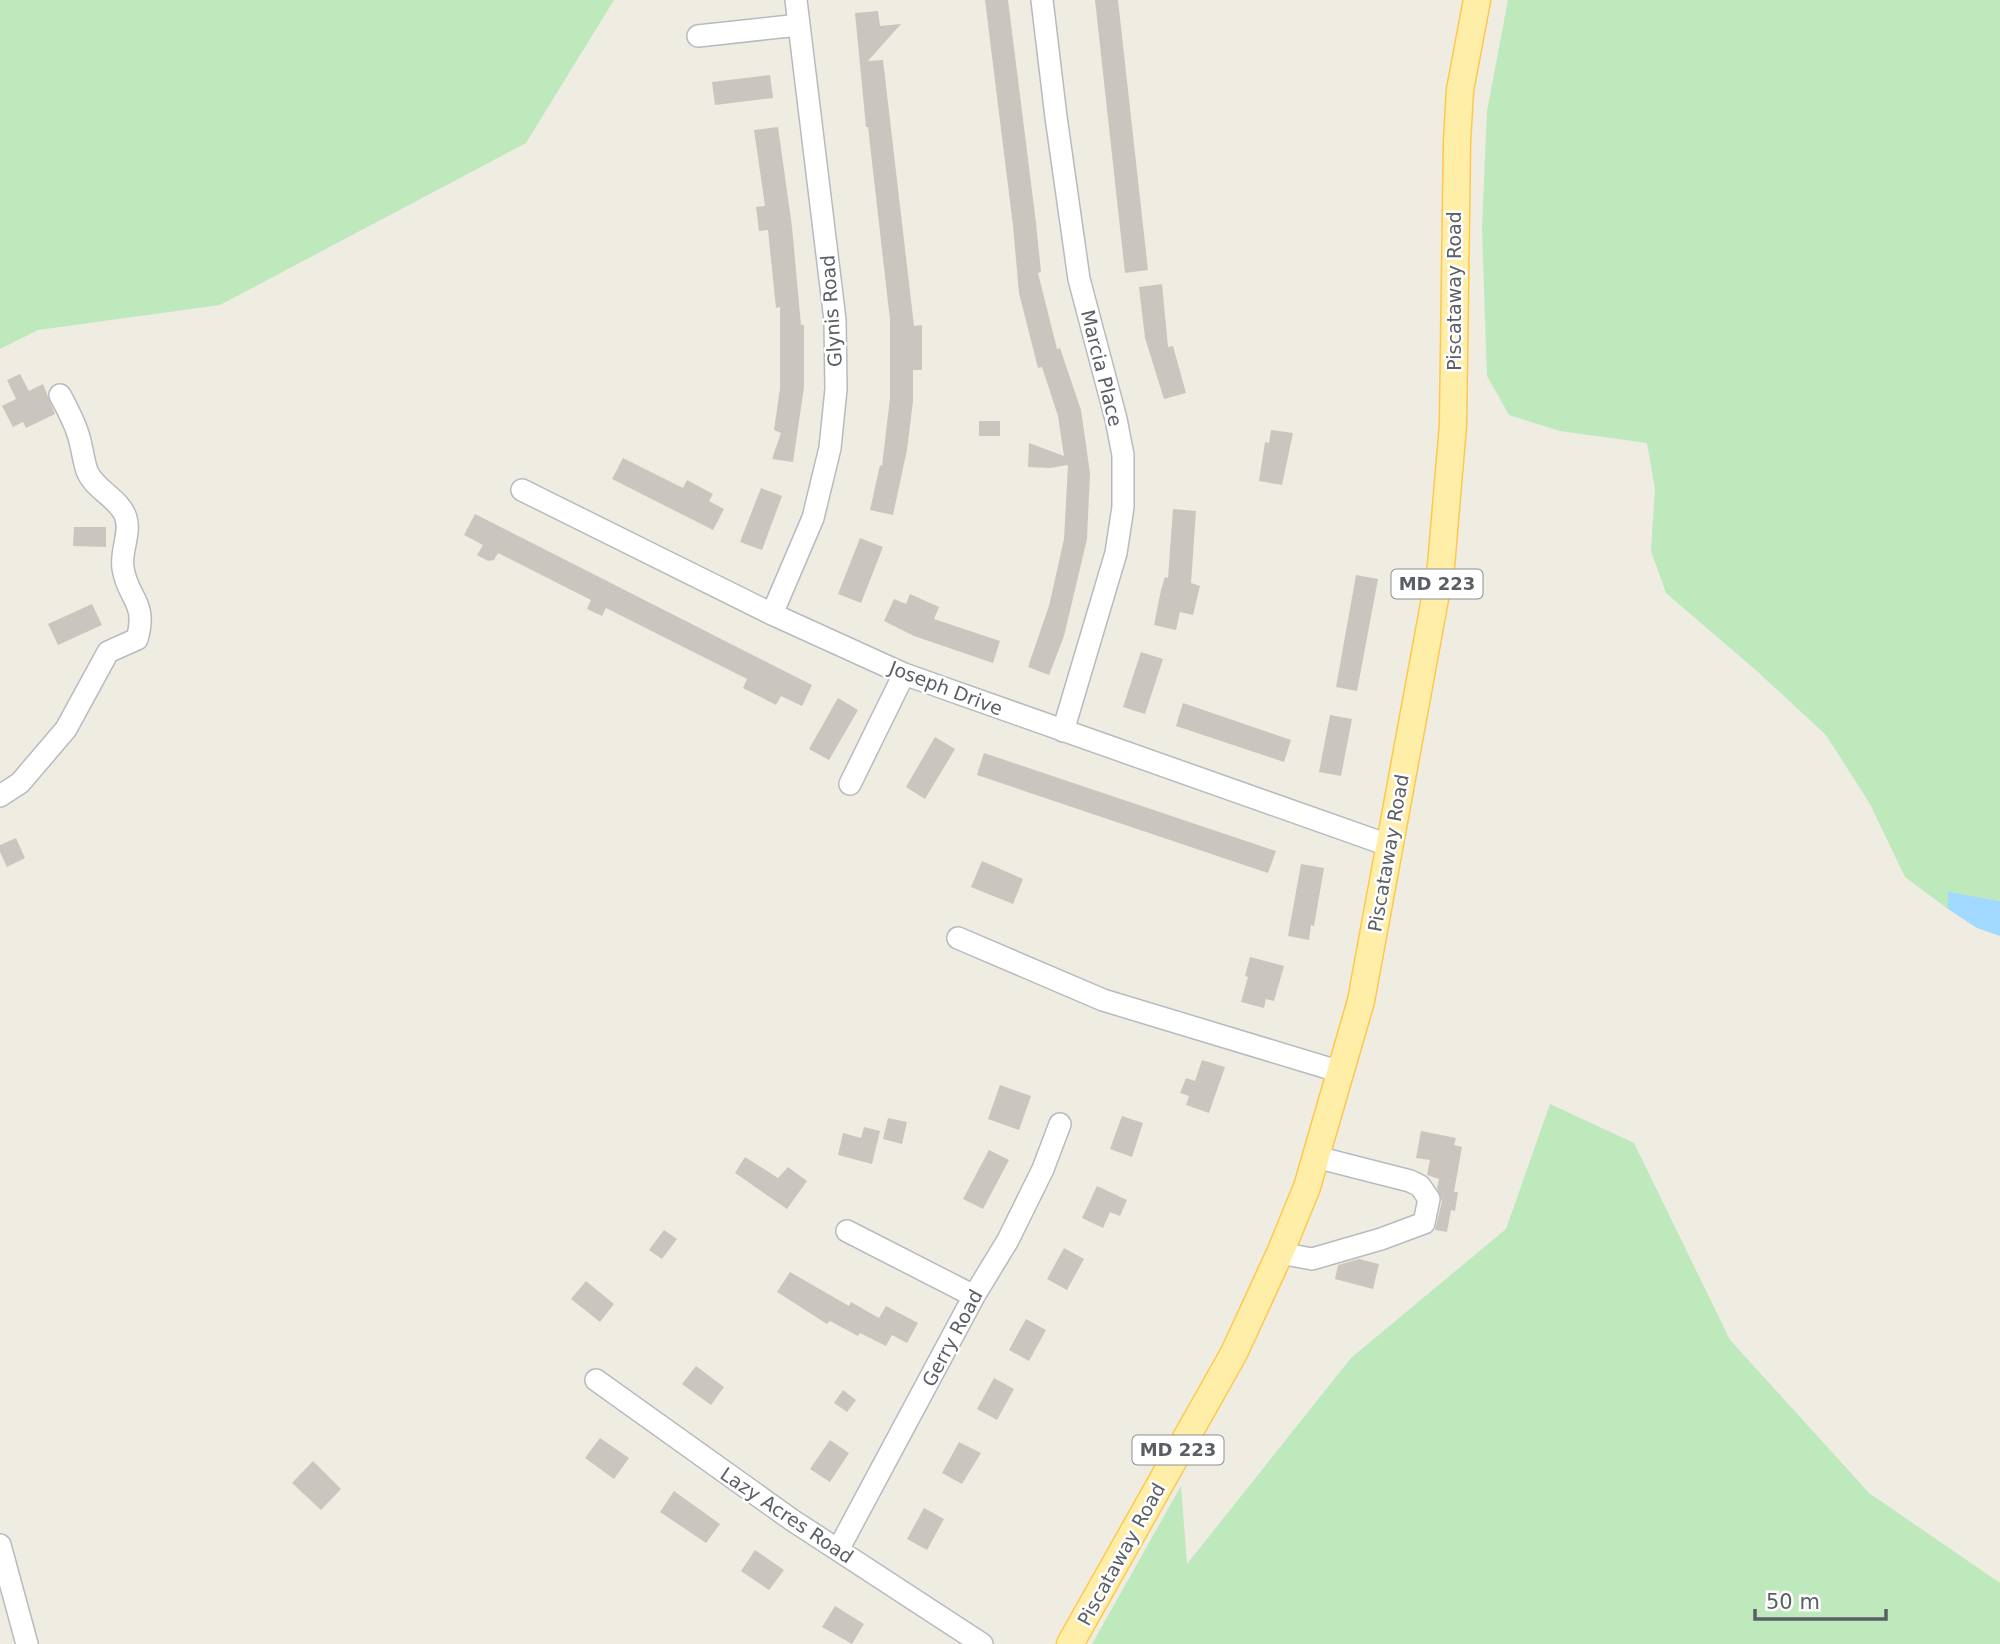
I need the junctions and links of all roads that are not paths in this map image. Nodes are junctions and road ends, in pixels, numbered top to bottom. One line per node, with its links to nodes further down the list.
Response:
1 (796, 0): 4 (street, Glynis Road)
2 (1042, 0): 10 (street, Marcia Place)
3 (1477, 0): 13 (main road, Piscataway Road / MD 223)
4 (799, 25): 5 (street); 8 (street, Glynis Road)
5 (698, 36)
6 (61, 395): 12 (street)
7 (522, 490): 8 (street, Joseph Drive)
8 (772, 614): 9 (street, Joseph Drive)
9 (904, 674): 10 (street, Joseph Drive); 11 (street)
10 (1063, 731): 13 (street, Joseph Drive)
11 (850, 784)
12 (0, 796)
13 (1388, 845): 15 (main road, Piscataway Road / MD 223)
14 (958, 939): 15 (street)
15 (1341, 1072): 17 (main road, Piscataway Road / MD 223)
16 (1060, 1124): 20 (street, Gerry Road)
17 (1316, 1157): 19 (main road, Piscataway Road / MD 223); 19 (street)
18 (848, 1231): 20 (street)
19 (1280, 1252): 26 (main road, Piscataway Road / MD 223)
20 (974, 1296): 23 (street, Gerry Road)
21 (596, 1380): 23 (street, Lazy Acres Road)
22 (0, 1545): 24 (street)
23 (838, 1550): 25 (street, Lazy Acres Road)
24 (27, 1644)
25 (982, 1644)
26 (1070, 1644)

